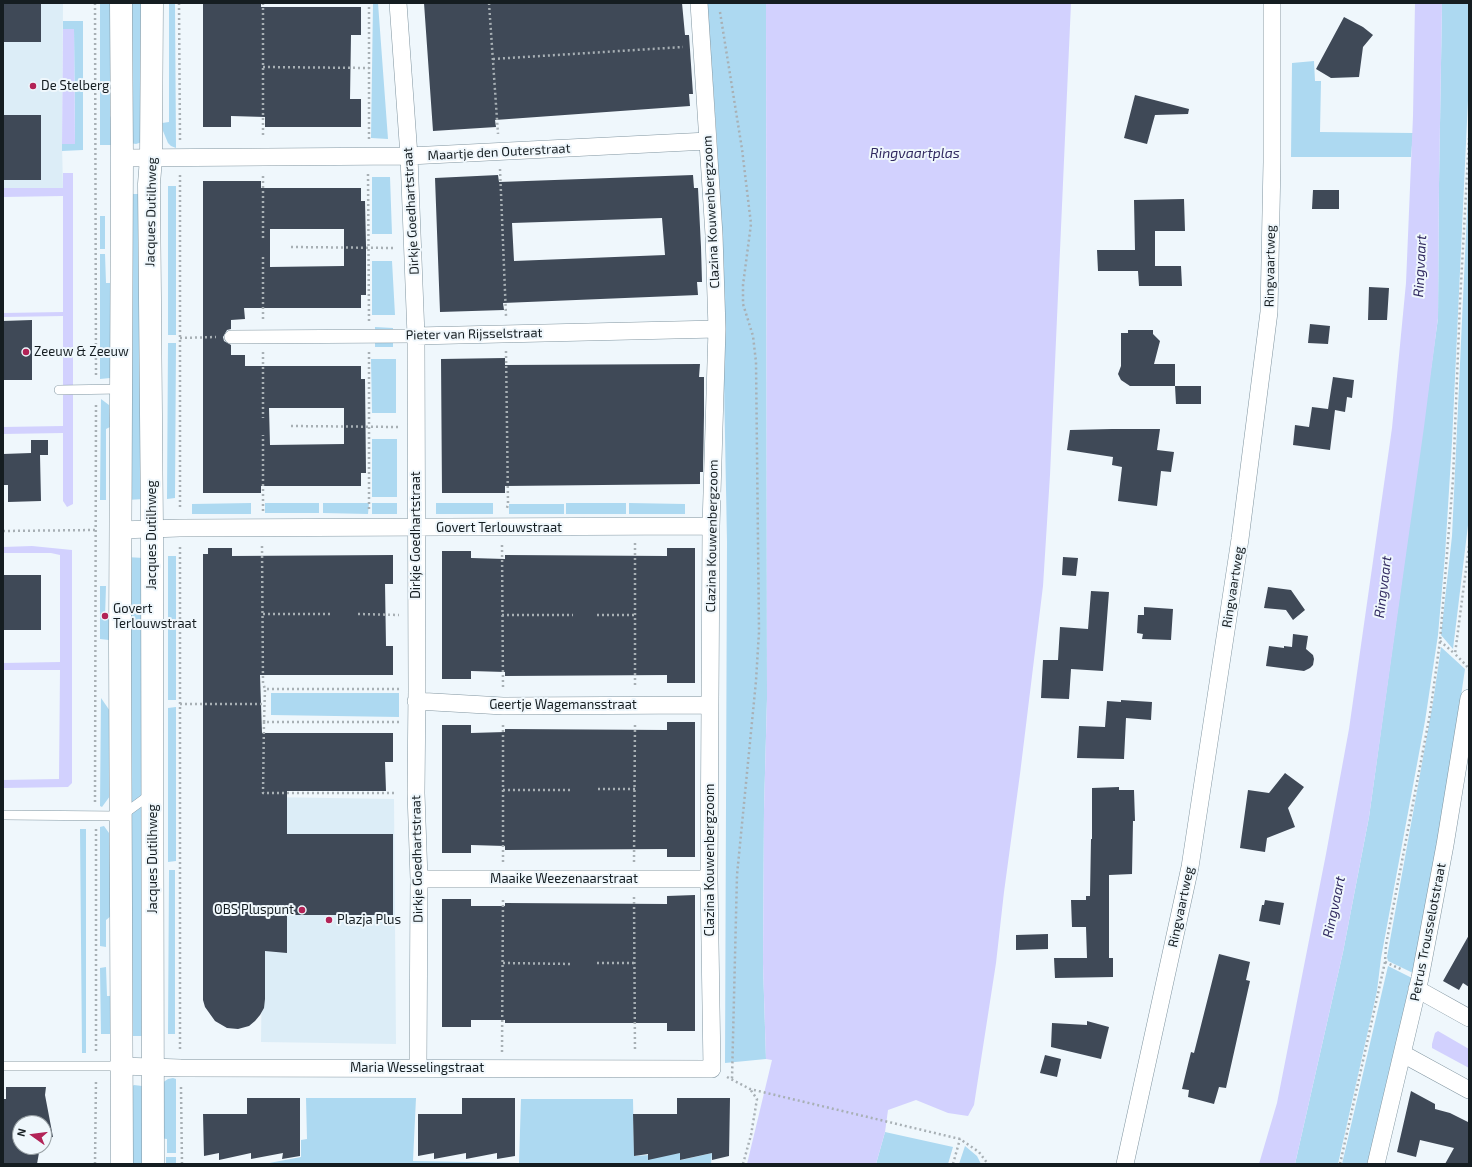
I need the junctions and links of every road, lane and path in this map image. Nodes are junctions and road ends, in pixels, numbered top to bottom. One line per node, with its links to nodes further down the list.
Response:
1 (95, 3): 33 (path)
2 (121, 3): 20 (main road)
3 (152, 3): 21 (main road, Jacques Dutilhweg)
4 (179, 3): 22 (path, Jacques Dutilhweg)
5 (263, 3): 13 (path)
6 (369, 3): 14 (path)
7 (398, 3): 18 (street, Dirkje Goedhartstraat)
8 (699, 3): 11 (street, Clazina Kouwenbergzoom)
9 (1272, 3): 109 (street, Ringvaartweg)
10 (720, 12): 98 (path)
11 (702, 45): 12 (path); 16 (street, Clazina Kouwenbergzoom)
12 (493, 59)
13 (263, 67): 14 (path); 19 (path)
14 (369, 68): 17 (path)
15 (1469, 138): 23 (path)
16 (708, 140): 18 (street, Maartje den Outerstraat); 28 (street, Clazina Kouwenbergzoom)
17 (368, 156): 18 (street, Maartje den Outerstraat); 19 (street, Maartje den Outerstraat); 26 (path)
18 (409, 156): 27 (street, Dirkje Goedhartstraat)
19 (263, 157): 22 (street, Maartje den Outerstraat); 24 (path)
20 (122, 158): 21 (street, Maartje den Outerstraat); 34 (main road)
21 (151, 158): 22 (street, Maartje den Outerstraat); 46 (main road, Jacques Dutilhweg)
22 (180, 158): 32 (path, Jacques Dutilhweg)
23 (1468, 185): 59 (path)
24 (263, 238)
25 (291, 248): 26 (path)
26 (368, 248): 27 (path); 29 (path)
27 (413, 248): 30 (street, Dirkje Goedhartstraat)
28 (717, 329): 30 (street, Pieter van Rijsselstraat); 41 (street, Clazina Kouwenbergzoom)
29 (369, 336): 30 (street, Pieter van Rijsselstraat); 31 (street, Pieter van Rijsselstraat); 37 (path)
30 (416, 336): 38 (street, Dirkje Goedhartstraat)
31 (231, 337): 32 (path)
32 (180, 338): 42 (path, Jacques Dutilhweg)
33 (96, 389): 34 (lane); 35 (lane); 47 (path)
34 (121, 389): 48 (main road)
35 (59, 390)
36 (291, 426): 37 (path)
37 (369, 426): 38 (path); 44 (path)
38 (416, 427): 45 (street, Dirkje Goedhartstraat)
39 (263, 435): 43 (path)
40 (634, 526): 41 (street, Govert Terlouwstraat); 45 (street, Govert Terlouwstraat); 58 (path)
41 (711, 526): 67 (street, Clazina Kouwenbergzoom)
42 (180, 528): 43 (street, Govert Terlouwstraat); 46 (street, Govert Terlouwstraat); 65 (path, Jacques Dutilhweg)
43 (262, 528): 44 (street, Govert Terlouwstraat); 51 (path)
44 (370, 528): 45 (street, Govert Terlouwstraat)
45 (416, 528): 54 (street, Dirkje Goedhartstraat)
46 (152, 529): 48 (street, Govert Terlouwstraat); 75 (main road, Jacques Dutilhweg)
47 (96, 530): 48 (path); 49 (path); 78 (path)
48 (120, 530): 79 (main road)
49 (3, 531)
50 (1469, 546): 60 (path)
51 (263, 614): 52 (path); 62 (path)
52 (333, 614)
53 (358, 614): 54 (path)
54 (416, 615): 63 (street, Dirkje Goedhartstraat)
55 (502, 615): 56 (path)
56 (573, 615)
57 (597, 615): 58 (path)
58 (635, 615): 68 (path)
59 (1440, 641): 60 (path); 110 (path)
60 (1455, 654): 61 (path)
61 (1469, 670)
62 (265, 689): 63 (path); 66 (path)
63 (417, 695): 68 (street, Geertje Wagemansstraat); 70 (street, Dirkje Goedhartstraat)
64 (1469, 698): 87 (street, Petrus Trousselotstraat)
65 (180, 704): 66 (path); 94 (path, Jacques Dutilhweg)
66 (264, 704): 69 (path)
67 (710, 705): 68 (street, Geertje Wagemansstraat); 82 (street, Clazina Kouwenbergzoom)
68 (635, 706): 72 (path)
69 (264, 722): 70 (path); 76 (path)
70 (416, 722): 76 (street, Dirkje Goedhartstraat)
71 (598, 789): 72 (path)
72 (635, 789): 81 (path)
73 (503, 790): 74 (path)
74 (572, 790)
75 (153, 792): 79 (lane); 93 (main road, Jacques Dutilhweg)
76 (416, 793): 80 (street, Dirkje Goedhartstraat)
77 (3, 815): 78 (lane)
78 (96, 816): 79 (lane); 90 (path)
79 (121, 816): 92 (main road)
80 (419, 878): 81 (street, Maaike Weezenaarstraat); 95 (street, Dirkje Goedhartstraat)
81 (634, 878): 82 (street, Maaike Weezenaarstraat); 85 (path)
82 (709, 879): 97 (street, Clazina Kouwenbergzoom)
83 (503, 963): 86 (path)
84 (597, 963): 85 (path)
85 (635, 963): 96 (path)
86 (572, 964)
87 (1417, 989): 88 (street); 89 (street, Petrus Trousselotstraat)
88 (1469, 1018)
89 (1403, 1054): 100 (street); 111 (street, Petrus Trousselotstraat)
90 (96, 1065): 91 (lane); 92 (lane); 102 (path)
91 (3, 1066)
92 (122, 1066): 93 (street, Maria Wesselingstraat); 103 (main road)
93 (154, 1067): 94 (street, Maria Wesselingstraat); 104 (main road, Jacques Dutilhweg)
94 (181, 1068): 95 (street, Maria Wesselingstraat); 105 (path, Jacques Dutilhweg)
95 (418, 1068): 96 (street, Maria Wesselingstraat)
96 (636, 1069): 97 (street, Maria Wesselingstraat)
97 (712, 1069): 98 (path)
98 (732, 1079): 99 (path)
99 (750, 1088): 101 (path); 106 (path)
100 (1469, 1090)
101 (960, 1139): 107 (path); 108 (path)
102 (95, 1164)
103 (122, 1164)
104 (153, 1164)
105 (182, 1164)
106 (743, 1164)
107 (953, 1164)
108 (988, 1164)
109 (1125, 1164)
110 (1340, 1164)
111 (1376, 1164)

